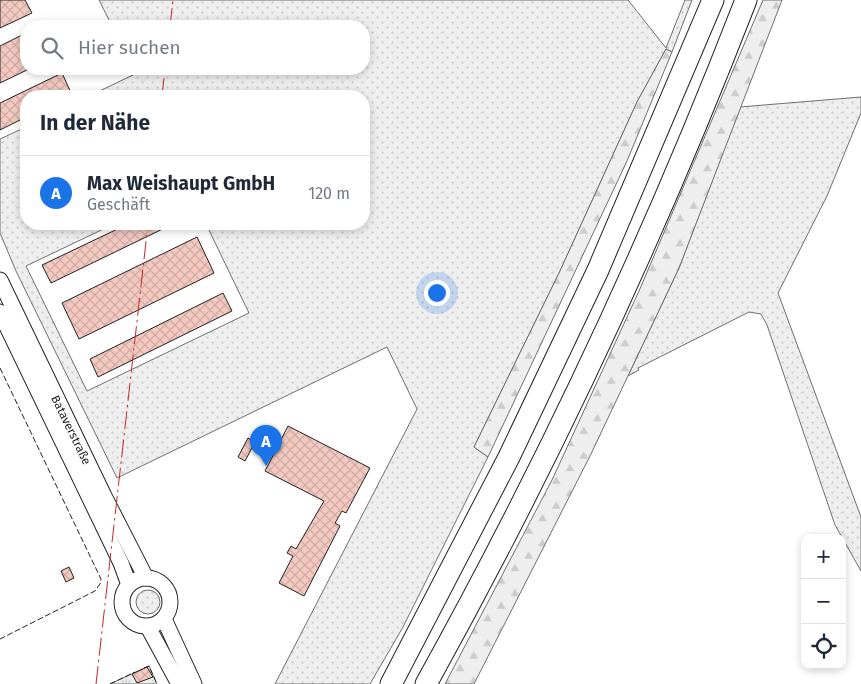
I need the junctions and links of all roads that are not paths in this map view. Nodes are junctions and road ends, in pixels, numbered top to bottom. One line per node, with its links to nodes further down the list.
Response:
1 (714, 0): 11 (highway)
2 (746, 0): 12 (highway)
3 (0, 280): 5 (street, Bataverstraße)
4 (0, 312): 6 (street, Bataverstraße)
5 (146, 578): 6 (street); 7 (street)
6 (129, 585): 8 (street)
7 (164, 619): 8 (street); 10 (street)
8 (148, 627): 9 (street)
9 (179, 684)
10 (194, 684)
11 (391, 684)
12 (426, 684)

